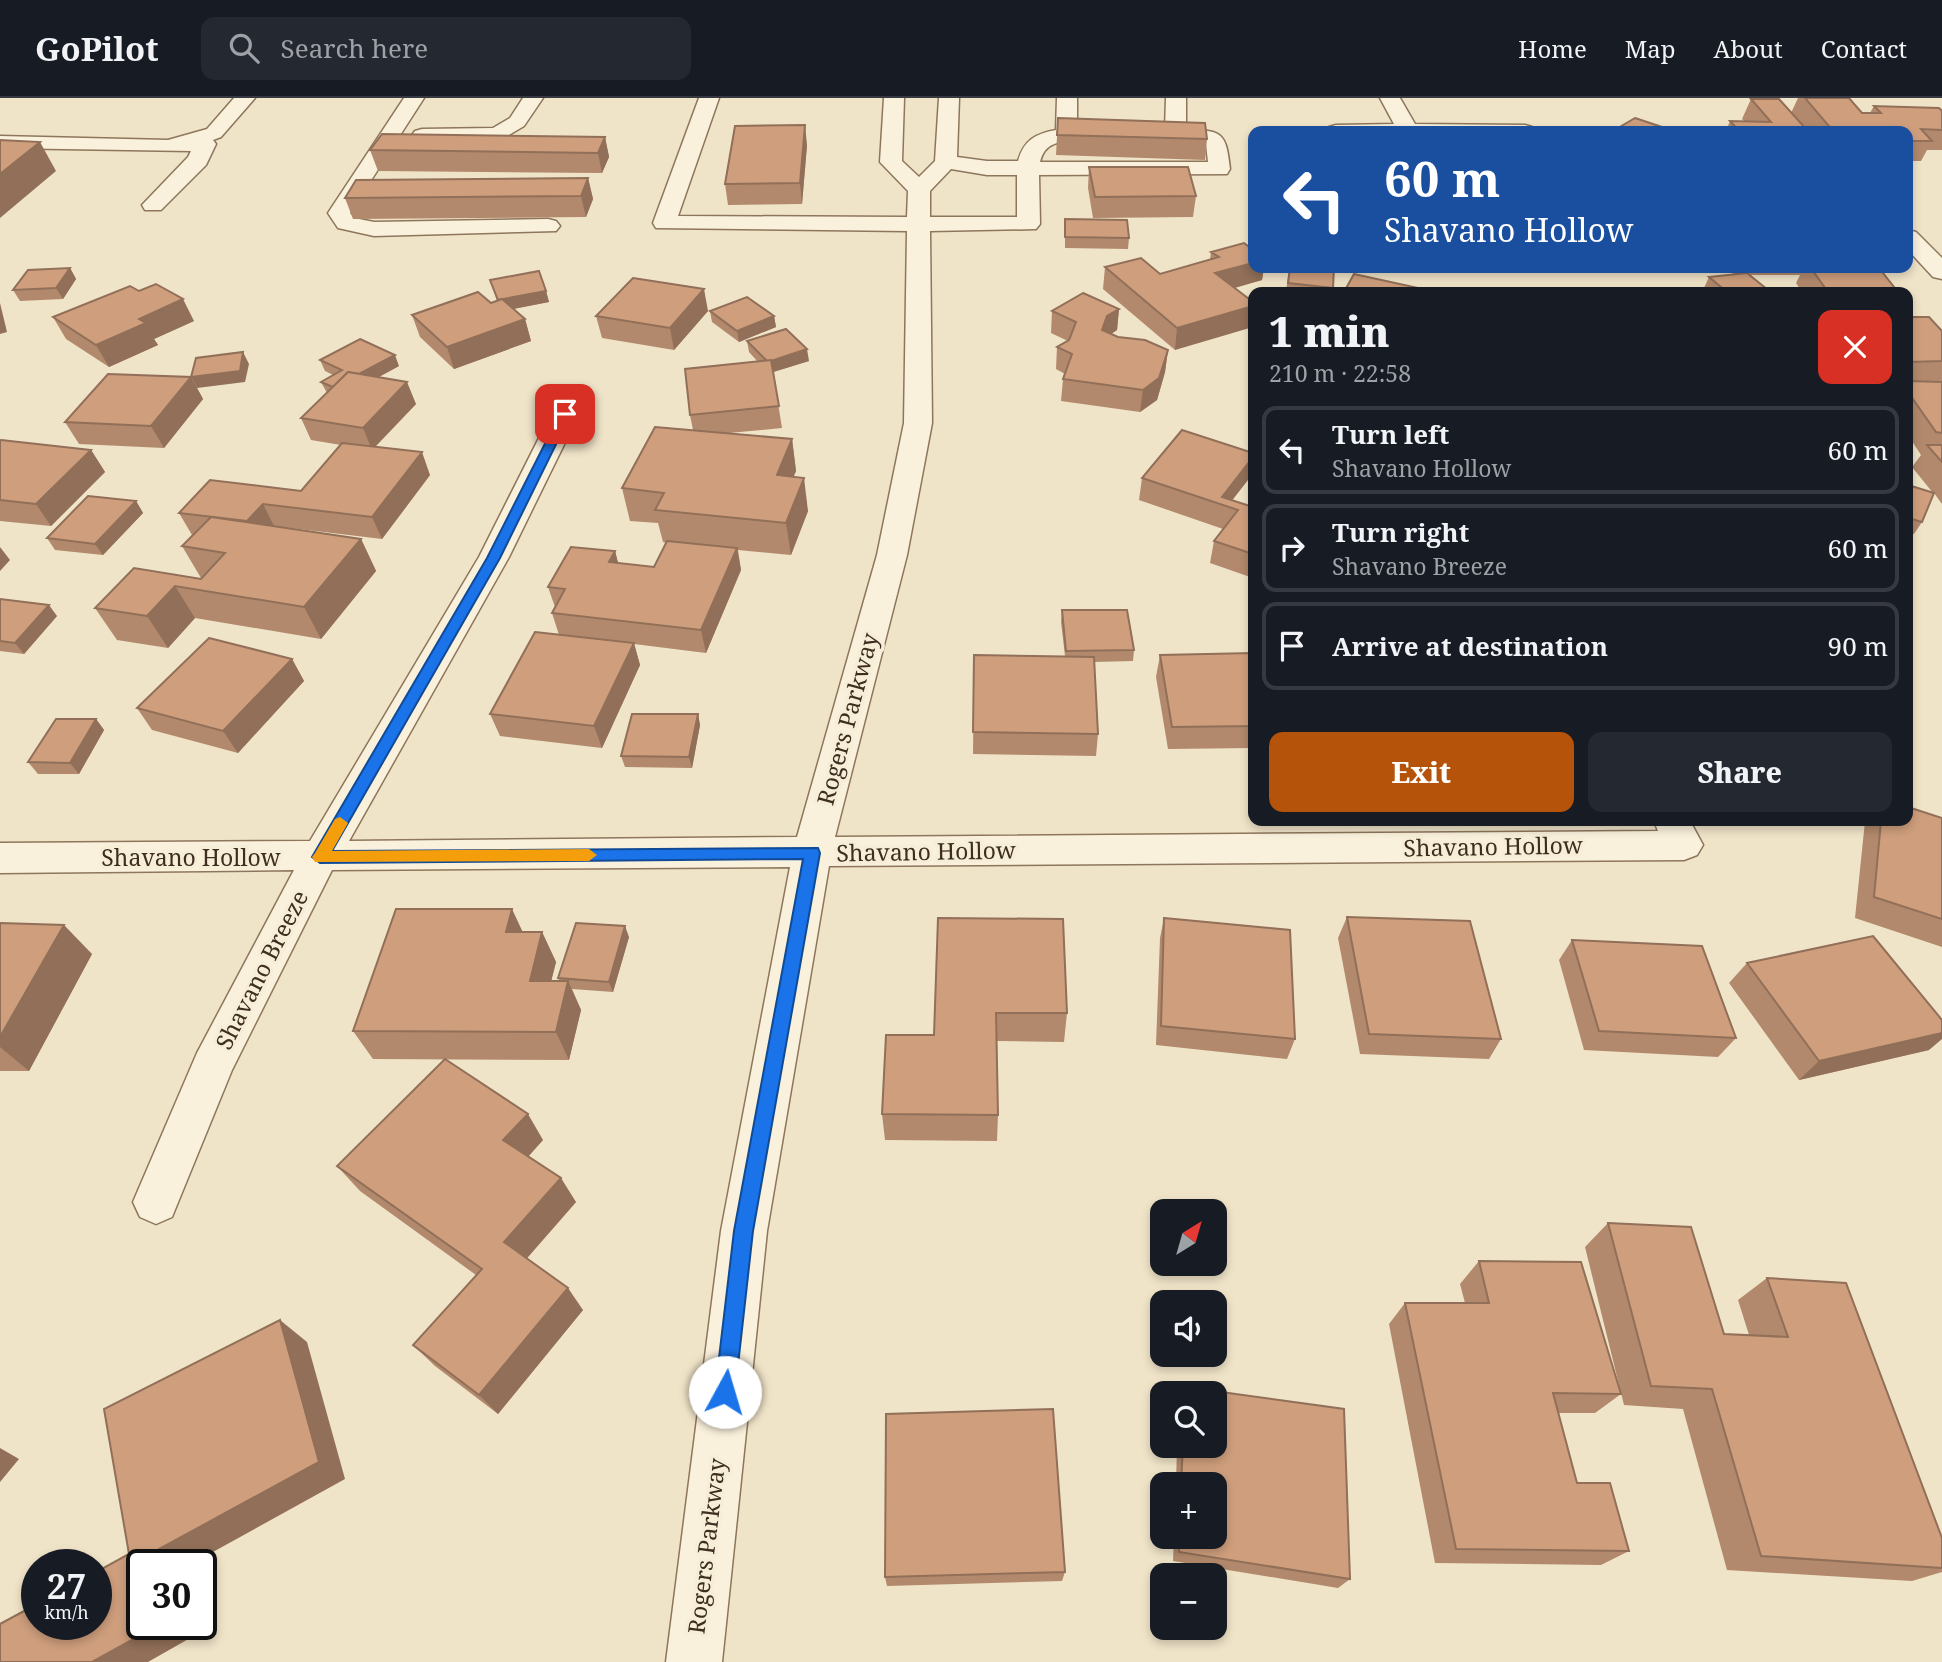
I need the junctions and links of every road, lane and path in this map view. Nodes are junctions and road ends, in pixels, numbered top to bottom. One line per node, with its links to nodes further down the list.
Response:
1 (246, 98): 17 (street)
2 (414, 98): 11 (street)
3 (533, 98): 11 (street)
4 (709, 98): 21 (street)
5 (894, 98): 21 (street)
6 (949, 98): 18 (street)
7 (1067, 98): 12 (street)
8 (1176, 98): 15 (street)
9 (1390, 98): 10 (street)
10 (1406, 126)
11 (389, 135): 22 (street)
12 (1066, 135): 13 (street); 19 (street)
13 (1107, 136)
14 (1134, 136): 15 (street)
15 (1175, 136): 19 (street)
16 (0, 142): 17 (street)
17 (169, 146): 20 (street)
18 (946, 162): 19 (street); 21 (street)
19 (1028, 168): 21 (street)
20 (153, 205)
21 (919, 208): 27 (street, Rogers Parkway)
22 (548, 226)
23 (1913, 242): 24 (street)
24 (1942, 272)
25 (565, 414): 28 (street, Shavano Breeze)
26 (1678, 833): 27 (street, Shavano Hollow)
27 (812, 853): 28 (street, Shavano Hollow); 31 (street, Rogers Parkway)
28 (320, 857): 29 (street, Shavano Hollow); 30 (street, Shavano Breeze)
29 (0, 858)
30 (156, 1202)
31 (694, 1662)

